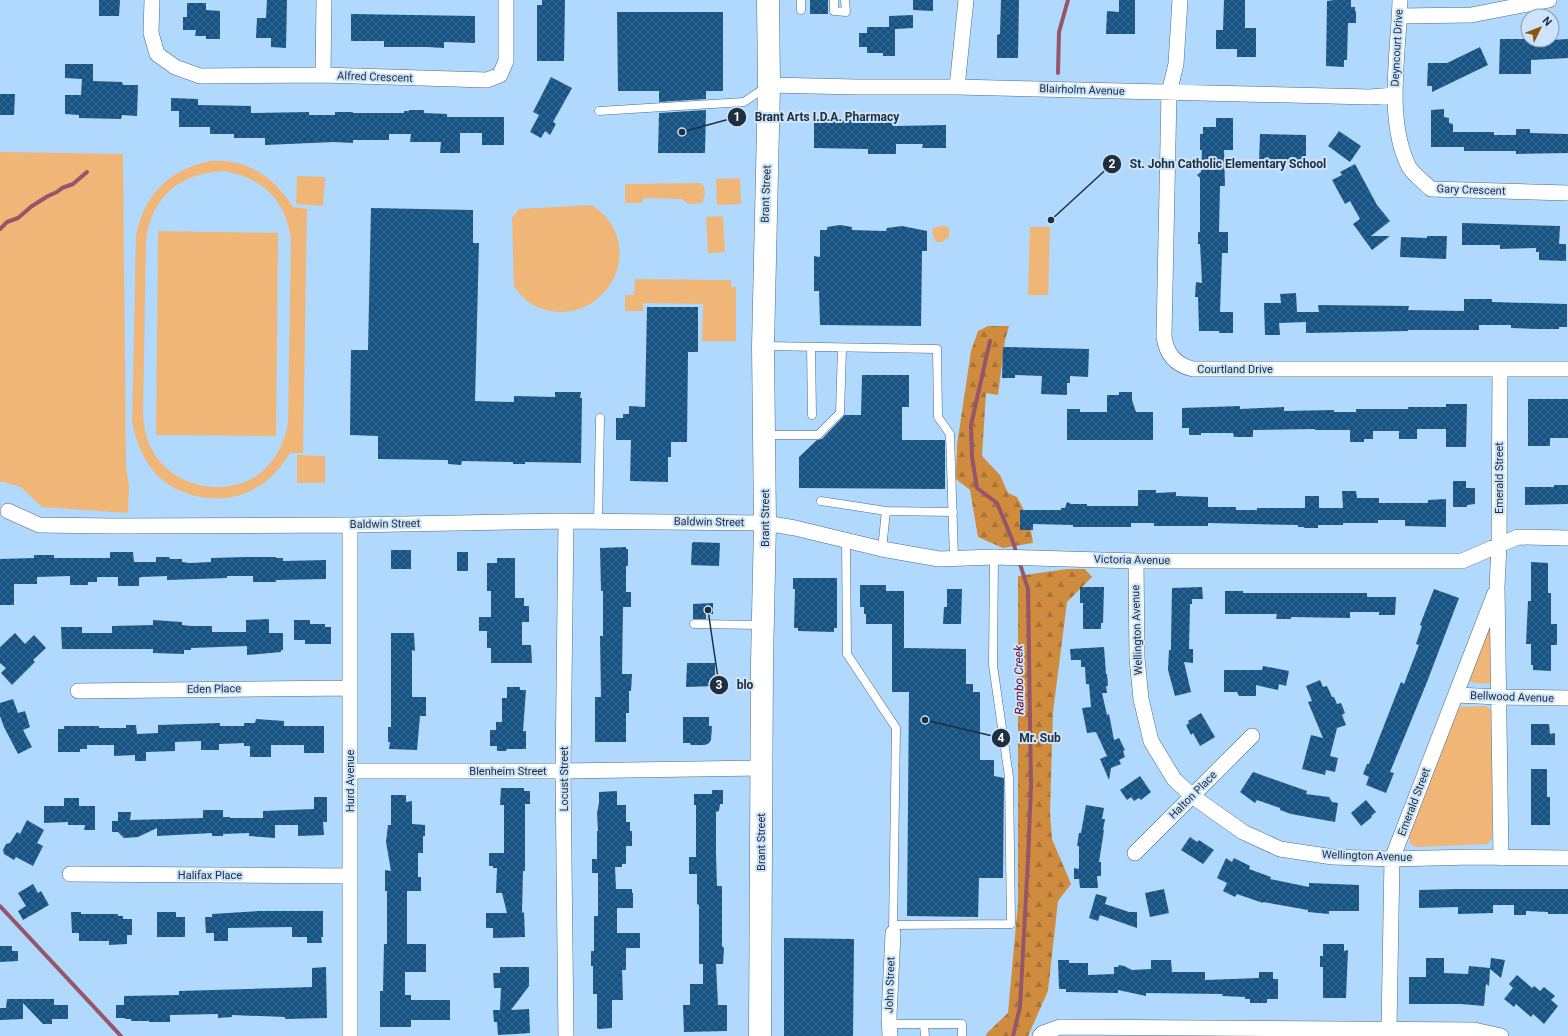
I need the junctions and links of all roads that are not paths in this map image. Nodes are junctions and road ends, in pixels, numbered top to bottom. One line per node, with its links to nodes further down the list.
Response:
1 (152, 0): 14 (street, Alfred Crescent)
2 (324, 0): 14 (street)
3 (506, 0): 14 (street, Alfred Crescent)
4 (768, 0): 15 (main road, Brant Street)
5 (801, 0): 12 (lane)
6 (834, 0): 7 (lane)
7 (846, 0)
8 (966, 0): 16 (street)
9 (1180, 0): 17 (street, Courtland Drive)
10 (1400, 0): 13 (street, Deyncourt Drive)
11 (1549, 0): 13 (street)
12 (801, 10)
13 (1400, 16): 18 (street, Deyncourt Drive)
14 (323, 75)
15 (769, 85): 16 (street, Blairholm Avenue); 19 (lane); 21 (main road, Brant Street)
16 (956, 87): 17 (street, Blairholm Avenue)
17 (1169, 93): 18 (street, Blairholm Avenue); 25 (street, Courtland Drive)
18 (1394, 96): 20 (street, Gary Crescent)
19 (599, 111)
20 (1568, 193)
21 (763, 346): 22 (lane); 28 (main road, Brant Street)
22 (811, 347): 23 (lane); 26 (lane)
23 (842, 348): 28 (lane); 32 (lane)
24 (1568, 369): 25 (street, Courtland Drive)
25 (1500, 370): 39 (street, Emerald Street)
26 (812, 415)
27 (600, 418): 34 (lane)
28 (764, 435): 35 (main road, Brant Street)
29 (821, 501): 31 (lane)
30 (8, 511): 36 (street, Baldwin Street)
31 (886, 511): 32 (lane); 40 (lane)
32 (953, 512): 42 (lane)
33 (566, 521): 34 (street, Baldwin Street); 36 (street, Baldwin Street); 55 (street, Locust Street)
34 (598, 522): 35 (street, Baldwin Street)
35 (765, 523): 38 (street, Victoria Avenue); 46 (main road, Brant Street)
36 (350, 525): 47 (street, Hurd Avenue)
37 (1568, 538): 39 (street, Victoria Avenue)
38 (846, 540): 40 (street, Victoria Avenue); 63 (lane)
39 (1499, 545): 43 (street, Victoria Avenue); 44 (street, Emerald Street)
40 (882, 549): 42 (street, Victoria Avenue)
41 (999, 558): 42 (street, Victoria Avenue); 43 (street, Victoria Avenue); 63 (lane)
42 (954, 559)
43 (1136, 561): 56 (street, Wellington Avenue)
44 (1497, 587): 49 (street, Emerald Street); 50 (street, Emerald Street)
45 (694, 624): 46 (lane)
46 (763, 625): 53 (main road, Brant Street)
47 (350, 688): 48 (street, Eden Place); 54 (street, Hurd Avenue)
48 (78, 691)
49 (1456, 695): 50 (street, Bellwood Avenue); 60 (street, Emerald Street)
50 (1499, 697): 51 (street, Bellwood Avenue); 58 (street, Emerald Street)
51 (1568, 698)
52 (1252, 736): 56 (street, Halton Place)
53 (761, 768): 55 (street, Blenheim Street); 69 (main road, Brant Street)
54 (350, 771): 55 (street, Blenheim Street); 62 (street, Hurd Avenue)
55 (563, 772): 68 (street, Locust Street)
56 (1192, 796): 57 (street, Halton Place); 60 (street, Wellington Avenue)
57 (1134, 853)
58 (1501, 858): 59 (street, Wellington Avenue); 60 (street, Wellington Avenue)
59 (1568, 858)
60 (1392, 859): 66 (street, Emerald Street)
61 (70, 874): 62 (street, Halifax Place)
62 (350, 876): 67 (street, Hurd Avenue)
63 (893, 929): 65 (street, John Street)
64 (924, 1024): 65 (lane); 70 (lane); 71 (lane)
65 (890, 1030)
66 (1389, 1034): 72 (street); 73 (street)
67 (350, 1036)
68 (566, 1036)
69 (760, 1036)
70 (925, 1036)
71 (962, 1036)
72 (1040, 1036)
73 (1501, 1036)

